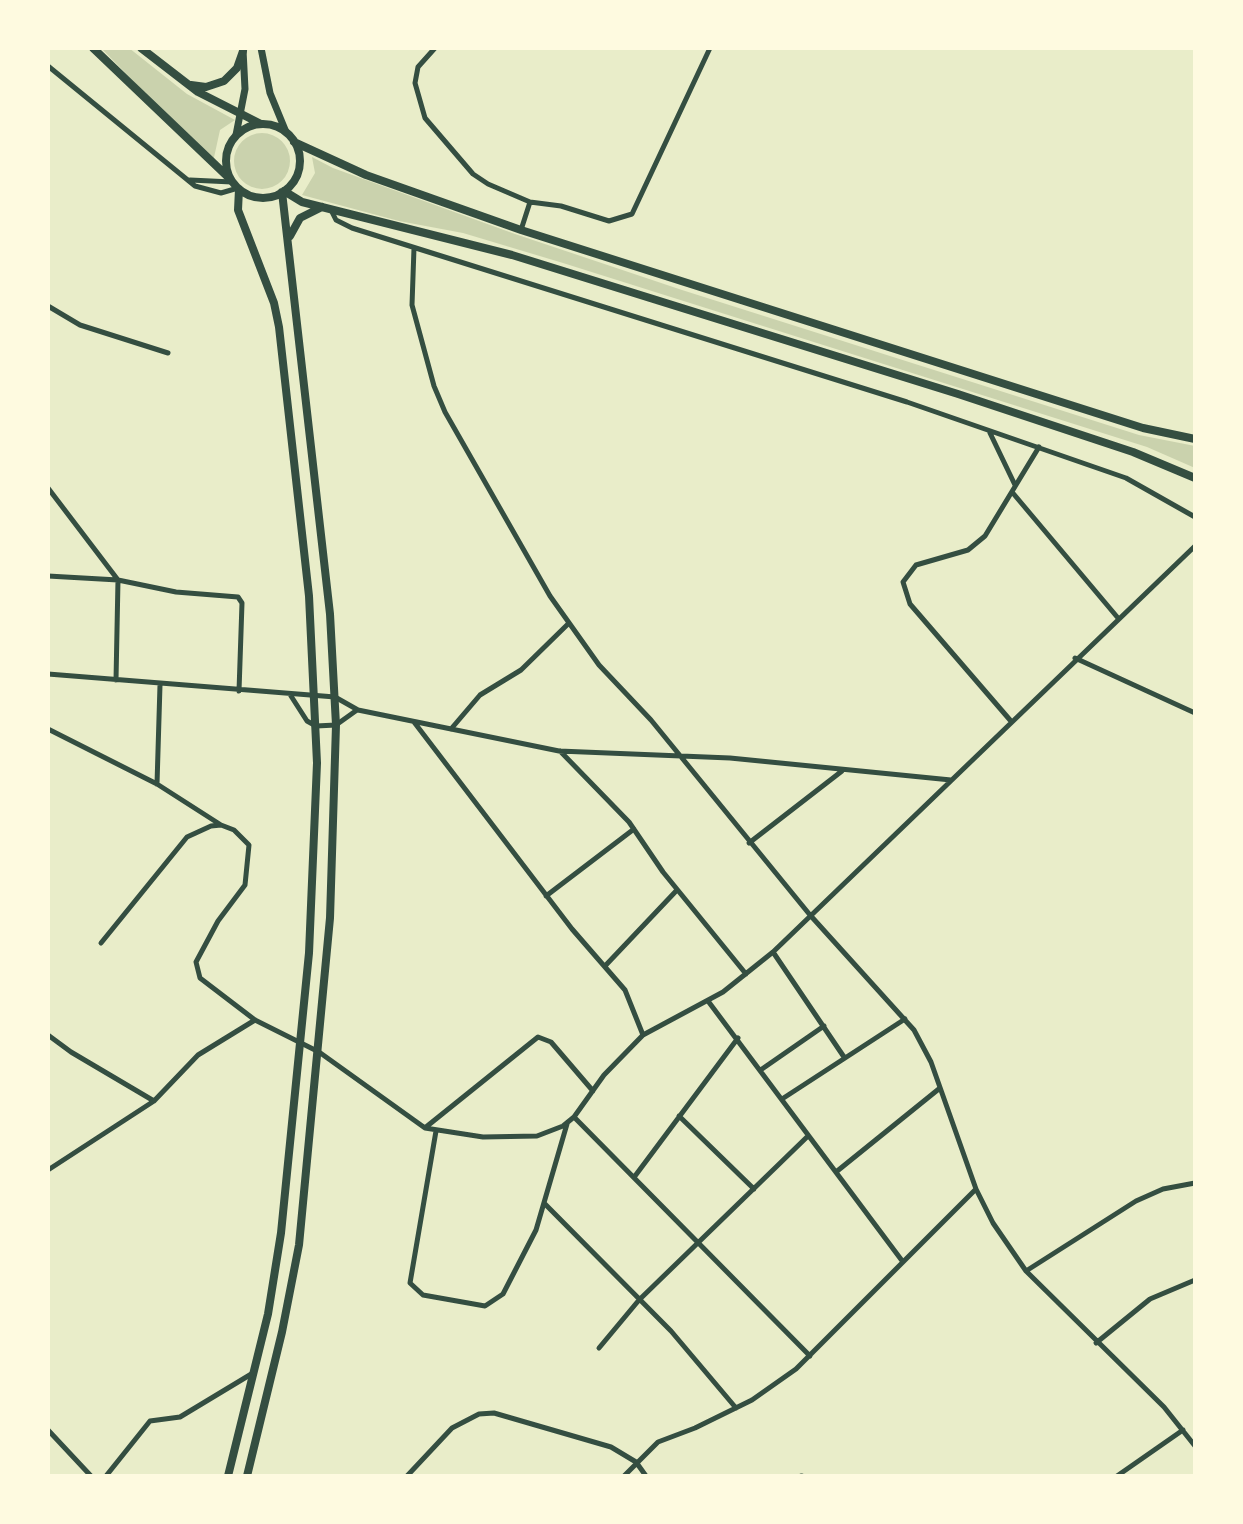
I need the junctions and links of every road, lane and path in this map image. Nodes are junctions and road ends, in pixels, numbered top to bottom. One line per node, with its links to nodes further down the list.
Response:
1 (93, 48): 15 (highway)
2 (141, 48): 8 (highway)
3 (261, 48): 11 (main road)
4 (435, 48): 17 (street)
5 (710, 48): 17 (street)
6 (243, 49): 8 (highway); 9 (main road)
7 (48, 66): 14 (street)
8 (188, 84): 9 (highway)
9 (242, 114): 10 (highway); 12 (main road)
10 (261, 124): 11 (highway); 12 (highway)
11 (286, 132): 13 (highway)
12 (236, 135): 15 (highway)
13 (294, 142): 16 (highway); 19 (highway)
14 (189, 180): 15 (street); 15 (street)
15 (235, 184): 16 (highway); 44 (highway)
16 (283, 192): 18 (highway); 20 (highway)
17 (530, 202): 19 (street)
18 (327, 208): 20 (highway); 21 (street); 27 (highway)
19 (521, 230): 25 (highway)
20 (289, 241): 43 (highway)
21 (414, 248): 24 (street); 36 (street)
22 (48, 306): 23 (street)
23 (168, 353)
24 (990, 433): 26 (street); 28 (street)
25 (1195, 439)
26 (1039, 447): 28 (street); 31 (street)
27 (1195, 478)
28 (1016, 486): 30 (street)
29 (48, 488): 34 (street)
30 (1012, 492): 35 (street); 47 (street)
31 (1195, 517)
32 (1195, 546): 35 (street)
33 (48, 576): 34 (street)
34 (118, 580): 39 (street); 41 (street)
35 (1118, 618): 37 (street)
36 (568, 624): 52 (street); 54 (street)
37 (1075, 658): 46 (street); 47 (street)
38 (48, 674): 39 (street)
39 (116, 680): 40 (street)
40 (160, 685): 41 (street); 57 (street)
41 (239, 691): 42 (street)
42 (290, 695): 44 (street); 50 (street)
43 (335, 697): 44 (street); 45 (street); 49 (highway)
44 (316, 698): 50 (highway)
45 (358, 710): 48 (street); 49 (street)
46 (1195, 713)
47 (1010, 720): 56 (street)
48 (413, 721): 52 (street); 62 (street)
49 (336, 725): 50 (street); 76 (highway)
50 (316, 726): 75 (highway)
51 (48, 729): 57 (street)
52 (451, 729): 53 (street)
53 (559, 751): 54 (street); 59 (street)
54 (681, 758): 55 (street); 60 (street)
55 (843, 770): 56 (street); 60 (street)
56 (951, 780): 63 (street)
57 (157, 784): 58 (street)
58 (221, 825): 64 (street); 70 (street)
59 (634, 829): 61 (street); 62 (street)
60 (749, 843): 63 (street)
61 (677, 890): 66 (street); 67 (street)
62 (546, 896): 66 (street)
63 (810, 915): 65 (street); 69 (street)
64 (101, 943)
65 (773, 952): 67 (street); 71 (street)
66 (605, 966): 73 (street)
67 (746, 974): 68 (street)
68 (708, 1001): 73 (street); 74 (street)
69 (905, 1019): 77 (street); 79 (street)
70 (255, 1020): 75 (street); 82 (street)
71 (824, 1026): 77 (street); 78 (street)
72 (48, 1035): 82 (street)
73 (643, 1035): 80 (street)
74 (738, 1038): 78 (street); 83 (street)
75 (301, 1044): 76 (street); 104 (highway)
76 (319, 1052): 86 (street); 113 (highway)
77 (844, 1057): 81 (street)
78 (762, 1069): 81 (street)
79 (940, 1088): 90 (street); 94 (street)
80 (593, 1091): 84 (street); 86 (street)
81 (782, 1099): 88 (street)
82 (154, 1101): 89 (street)
83 (679, 1116): 91 (street); 93 (street)
84 (574, 1117): 85 (street); 91 (street)
85 (567, 1123): 87 (street); 95 (street)
86 (425, 1128): 87 (street)
87 (436, 1131): 95 (street)
88 (808, 1136): 90 (street); 93 (street)
89 (48, 1170)
90 (836, 1172): 97 (street)
91 (635, 1176): 96 (street)
92 (1195, 1183): 98 (street)
93 (754, 1189): 96 (street)
94 (976, 1189): 97 (street); 98 (street)
95 (545, 1204): 100 (street)
96 (700, 1242): 100 (street); 103 (street)
97 (903, 1262): 103 (street)
98 (1026, 1271): 101 (street)
99 (1195, 1280): 101 (street)
100 (639, 1300): 102 (street); 105 (street)
101 (1096, 1343): 107 (street)
102 (599, 1348)
103 (810, 1356): 105 (street)
104 (256, 1372): 111 (street); 112 (highway)
105 (736, 1408): 109 (street)
106 (48, 1430): 110 (street)
107 (1183, 1430): 108 (street); 117 (street)
108 (1195, 1446)
109 (636, 1462): 114 (street); 115 (street); 116 (street)
110 (91, 1476)
111 (106, 1476)
112 (228, 1476)
113 (247, 1476)
114 (407, 1476)
115 (624, 1476)
116 (646, 1476)
117 (1117, 1476)

